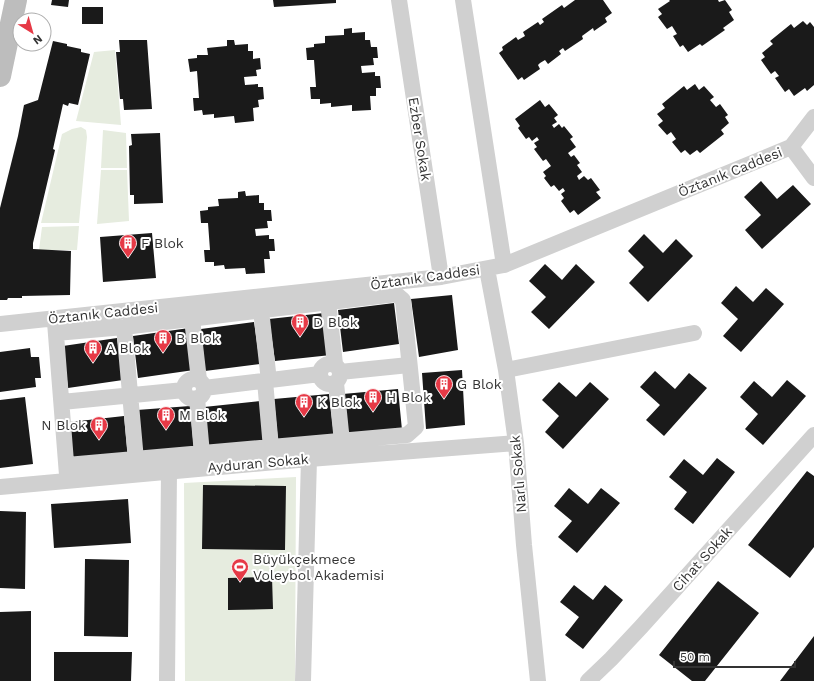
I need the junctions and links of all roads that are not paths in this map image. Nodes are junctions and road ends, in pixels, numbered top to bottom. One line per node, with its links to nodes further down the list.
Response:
1 (16, 0): 4 (main road)
2 (399, 0): 10 (street, Ezber Sokak)
3 (463, 0): 8 (street)
4 (0, 76)
5 (814, 117): 6 (street, Öztanık Caddesi)
6 (791, 147): 7 (street); 8 (street, Öztanık Caddesi)
7 (814, 178)
8 (504, 265): 9 (street, Öztanık Caddesi)
9 (487, 269): 10 (street, Öztanık Caddesi); 19 (street, Narlı Sokak)
10 (441, 277): 15 (street, Öztanık Caddesi)
11 (328, 302): 12 (street); 18 (street); 20 (street)
12 (261, 310): 13 (street); 21 (street)
13 (192, 318): 16 (street); 22 (street)
14 (0, 324): 15 (street, Öztanık Caddesi)
15 (56, 326): 16 (street); 24 (street)
16 (124, 327): 23 (street)
17 (694, 333): 19 (street)
18 (409, 364): 20 (street); 26 (street)
19 (506, 370): 27 (street, Narlı Sokak)
20 (337, 373): 21 (street); 26 (street)
21 (267, 381): 22 (street); 28 (street)
22 (196, 389): 23 (street); 29 (street)
23 (130, 396): 24 (street); 31 (street)
24 (62, 402): 33 (street)
25 (814, 435): 38 (street, Cihat Sokak)
26 (342, 442): 28 (street)
27 (516, 443): 30 (street, Ayduran Sokak); 37 (street, Narlı Sokak)
28 (271, 448): 29 (street)
29 (202, 454): 31 (street)
30 (309, 459): 32 (street, Ayduran Sokak); 36 (street)
31 (136, 460): 33 (street)
32 (168, 471): 33 (street, Ayduran Sokak); 35 (street)
33 (67, 473): 34 (street, Ayduran Sokak)
34 (0, 487)
35 (167, 681)
36 (303, 681)
37 (538, 681)
38 (588, 681)

